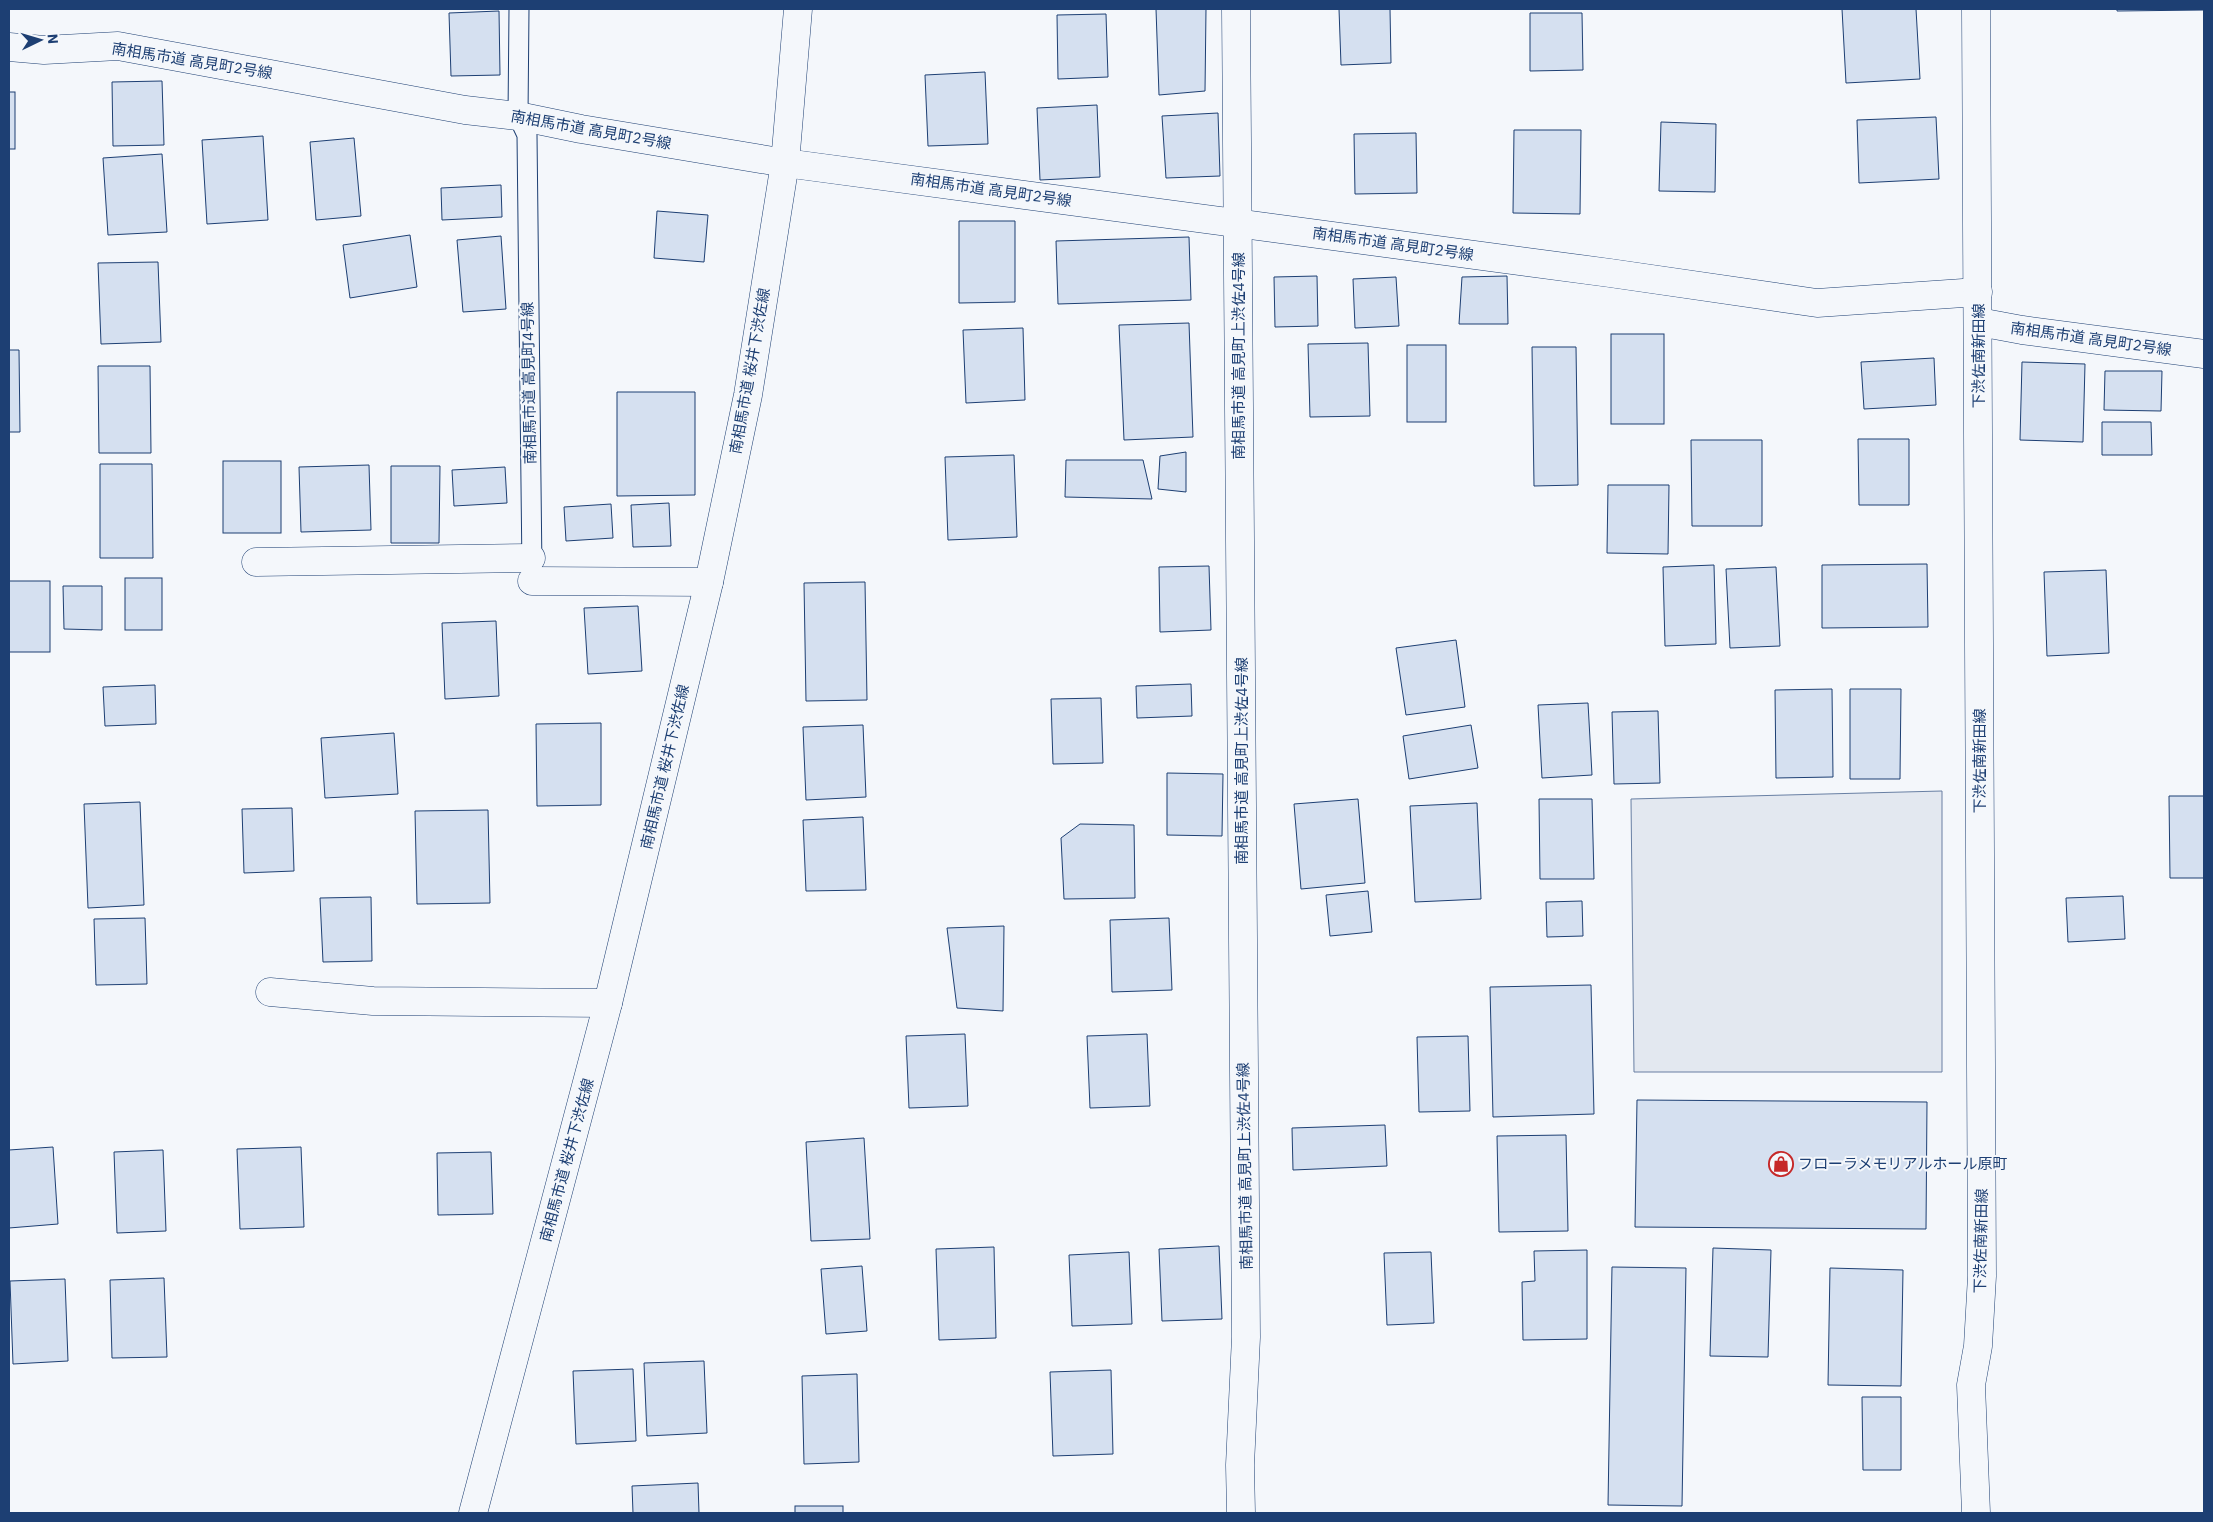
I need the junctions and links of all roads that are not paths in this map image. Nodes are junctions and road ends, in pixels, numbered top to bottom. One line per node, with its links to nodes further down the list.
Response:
1 (519, 9): 6 (lane, 南相馬市道 高見町4号線)
2 (798, 9): 7 (street, 南相馬市道 桜井下渋佐線)
3 (1236, 9): 8 (street, 南相馬市道 高見町上渋佐4号線)
4 (1976, 9): 9 (street, 下渋佐南新田線)
5 (9, 47): 6 (street, 南相馬市道 高見町2号線)
6 (518, 116): 7 (street, 南相馬市道 高見町2号線); 13 (lane, 南相馬市道 高見町4号線)
7 (785, 163): 8 (street, 南相馬市道 高見町2号線); 14 (street, 南相馬市道 桜井下渋佐線)
8 (1238, 223): 9 (street, 南相馬市道 高見町2号線); 18 (street, 南相馬市道 高見町上渋佐4号線)
9 (1978, 292): 10 (street, 下渋佐南新田線)
10 (1979, 322): 11 (street, 南相馬市道 高見町2号線); 19 (street, 下渋佐南新田線)
11 (2204, 354)
12 (256, 562): 13 (street)
13 (532, 570): 14 (street)
14 (709, 582): 16 (street, 南相馬市道 桜井下渋佐線)
15 (270, 992): 16 (street)
16 (608, 1003): 17 (street, 南相馬市道 桜井下渋佐線)
17 (473, 1513)
18 (1241, 1513)
19 (1976, 1513)

